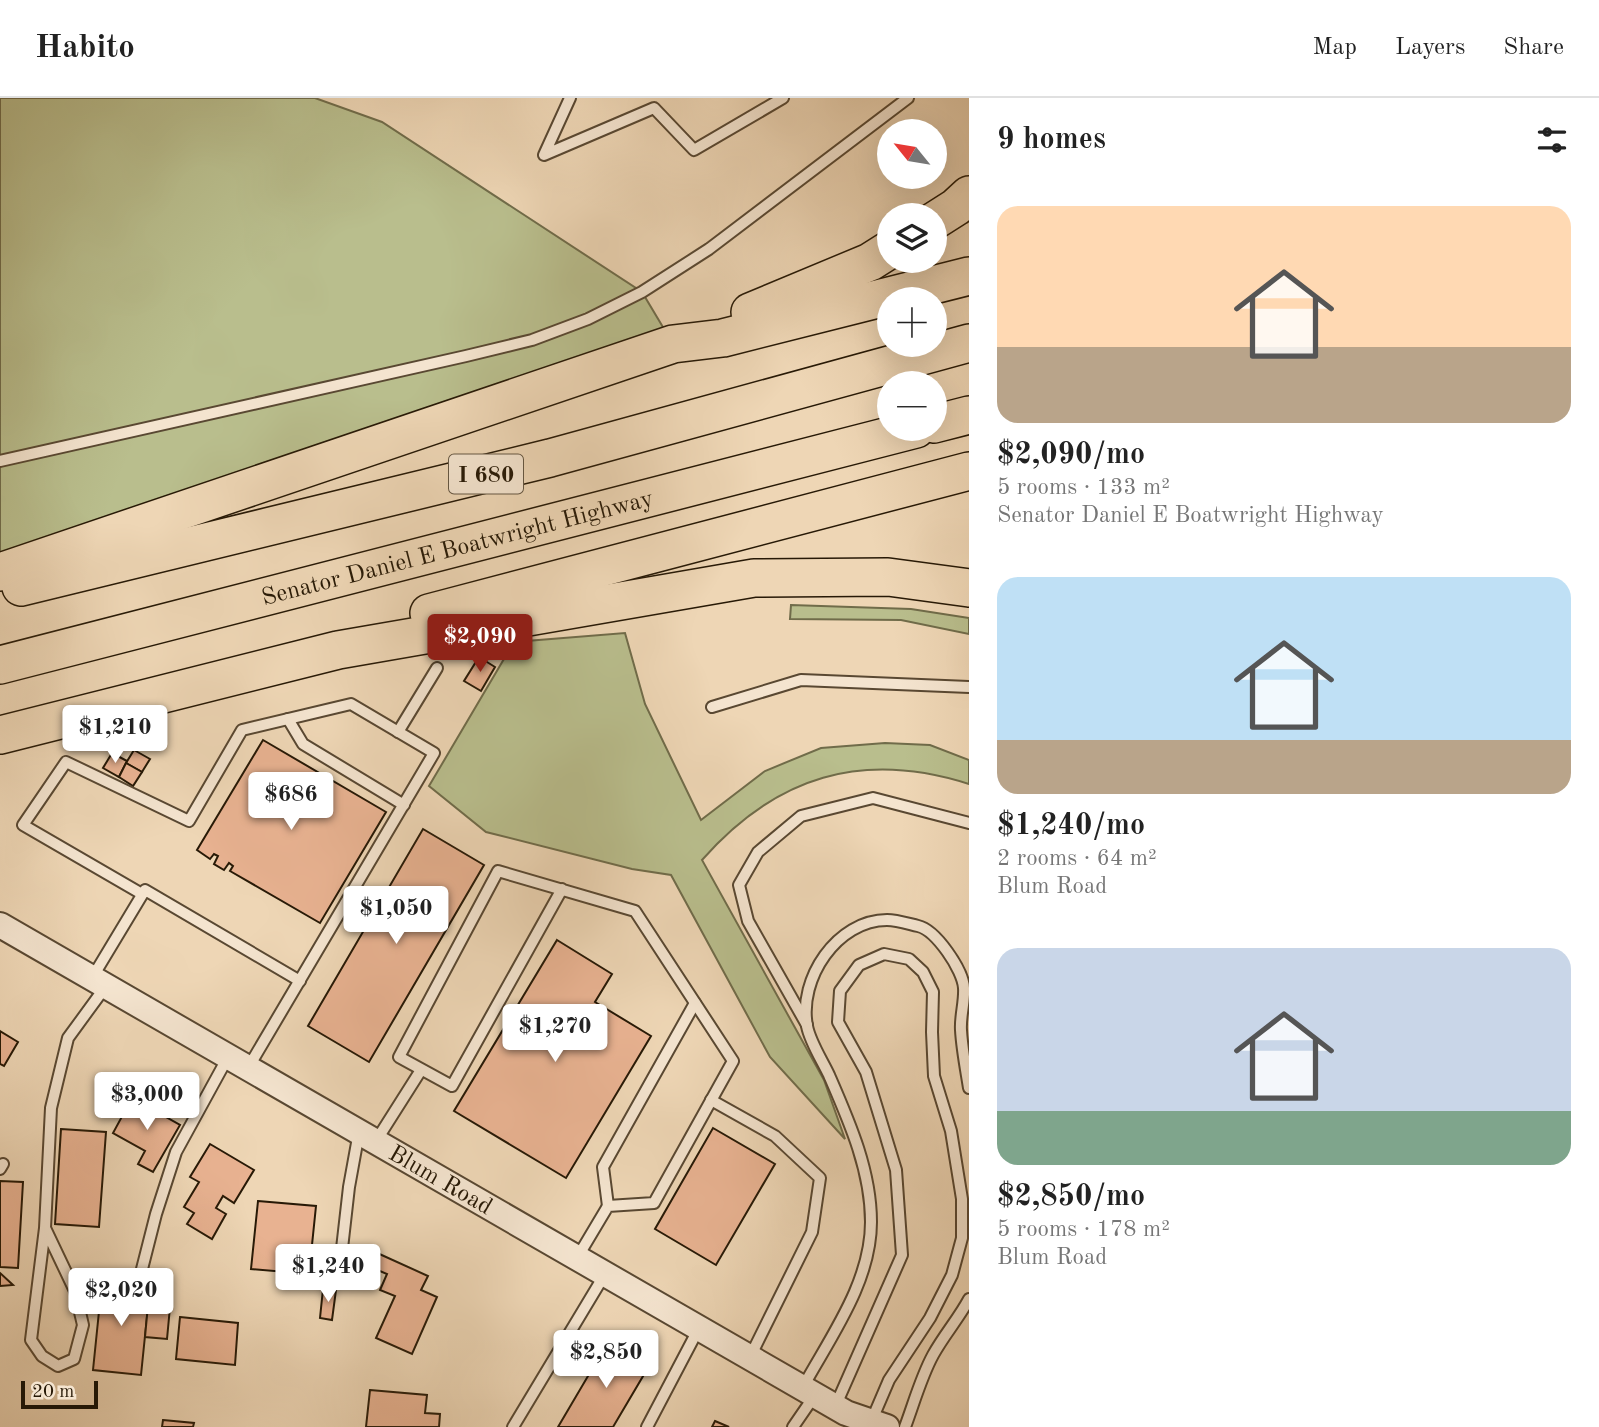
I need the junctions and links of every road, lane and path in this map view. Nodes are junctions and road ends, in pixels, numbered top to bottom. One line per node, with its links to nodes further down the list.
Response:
1 (570, 98): 2 (lane)
2 (783, 98)
3 (908, 98): 13 (lane)
4 (969, 195): 5 (highway)
5 (947, 213)
6 (877, 258): 9 (highway)
7 (969, 275): 9 (highway)
8 (969, 343): 17 (highway, I 680)
9 (673, 344): 15 (highway)
10 (969, 415): 11 (highway)
11 (947, 421)
12 (877, 439): 19 (highway, Senator Daniel E Boatwright Highway / I 680)
13 (0, 461)
14 (969, 471): 18 (highway)
15 (0, 572)
16 (969, 588): 18 (highway)
17 (0, 593)
18 (338, 650): 25 (highway)
19 (0, 665)
20 (437, 668): 24 (lane)
21 (969, 687): 22 (lane)
22 (712, 707)
23 (288, 719): 24 (lane); 26 (lane); 29 (lane)
24 (398, 732): 26 (lane)
25 (0, 736)
26 (404, 805): 31 (lane)
27 (969, 823): 34 (lane)
28 (562, 889): 33 (lane); 36 (lane); 36 (lane)
29 (142, 894): 31 (lane); 32 (lane)
30 (0, 925): 32 (street, Blum Road)
31 (300, 981): 35 (lane)
32 (99, 982): 35 (street, Blum Road); 42 (lane)
33 (695, 1003): 39 (lane); 41 (lane)
34 (807, 1027): 37 (lane); 50 (lane)
35 (238, 1063): 40 (street, Blum Road); 45 (lane)
36 (421, 1070): 40 (lane)
37 (968, 1071): 38 (lane)
38 (969, 1088)
39 (711, 1100): 41 (lane); 49 (lane)
40 (368, 1137): 43 (street, Blum Road); 44 (lane)
41 (608, 1206): 43 (lane)
42 (45, 1228): 42 (lane)
43 (577, 1258): 46 (street, Blum Road)
44 (340, 1266)
45 (142, 1269)
46 (605, 1274): 48 (street, Blum Road); 52 (lane)
47 (969, 1298): 55 (lane)
48 (699, 1328): 49 (street, Blum Road); 53 (lane)
49 (750, 1357): 50 (street, Blum Road)
50 (818, 1397): 51 (street, Blum Road); 51 (lane); 54 (lane)
51 (879, 1424)
52 (513, 1427)
53 (647, 1427)
54 (793, 1427)
55 (905, 1427)

